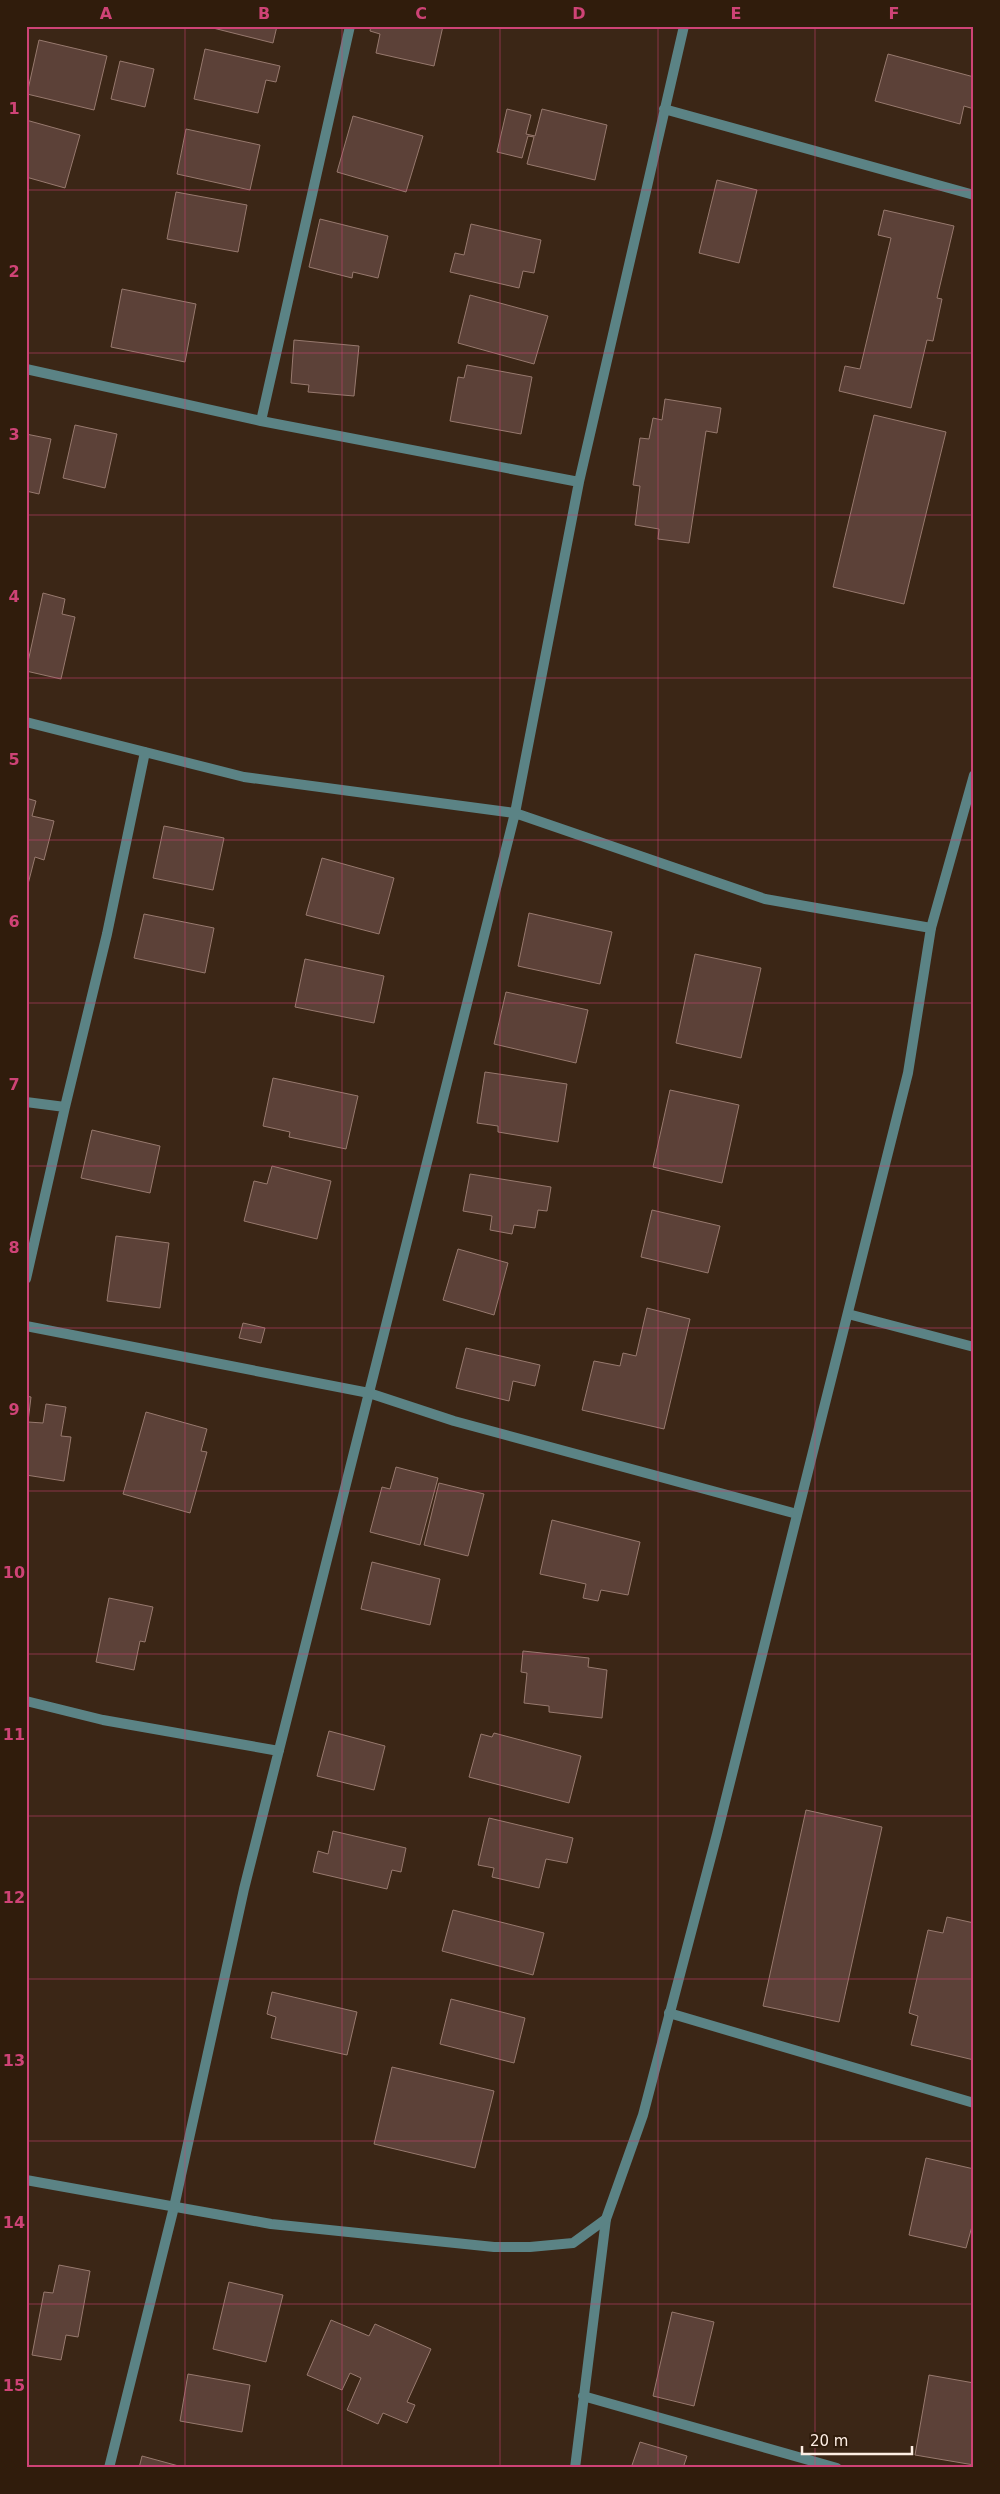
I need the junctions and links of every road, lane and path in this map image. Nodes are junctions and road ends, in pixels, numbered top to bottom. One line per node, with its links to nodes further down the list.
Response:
1 (350, 26): 6 (street)
2 (684, 26): 3 (street)
3 (664, 109): 4 (street); 7 (street)
4 (974, 196)
5 (26, 369): 6 (street)
6 (262, 421): 7 (street)
7 (579, 482): 11 (street)
8 (26, 722): 9 (street)
9 (144, 752): 11 (street); 14 (street)
10 (974, 776): 12 (street)
11 (515, 813): 12 (street); 19 (street)
12 (931, 928): 16 (street)
13 (26, 1102): 14 (street)
14 (65, 1107): 15 (street)
15 (26, 1279)
16 (848, 1314): 18 (street); 20 (street)
17 (26, 1326): 19 (street)
18 (974, 1347)
19 (369, 1393): 20 (street); 22 (street)
20 (797, 1514): 23 (street)
21 (26, 1701): 22 (street)
22 (279, 1751): 26 (street)
23 (669, 2013): 24 (street); 27 (street)
24 (974, 2103)
25 (26, 2180): 26 (street)
26 (174, 2207): 27 (street); 29 (street)
27 (606, 2219): 28 (street)
28 (583, 2396): 30 (street); 31 (street)
29 (109, 2468)
30 (575, 2468)
31 (837, 2468)

